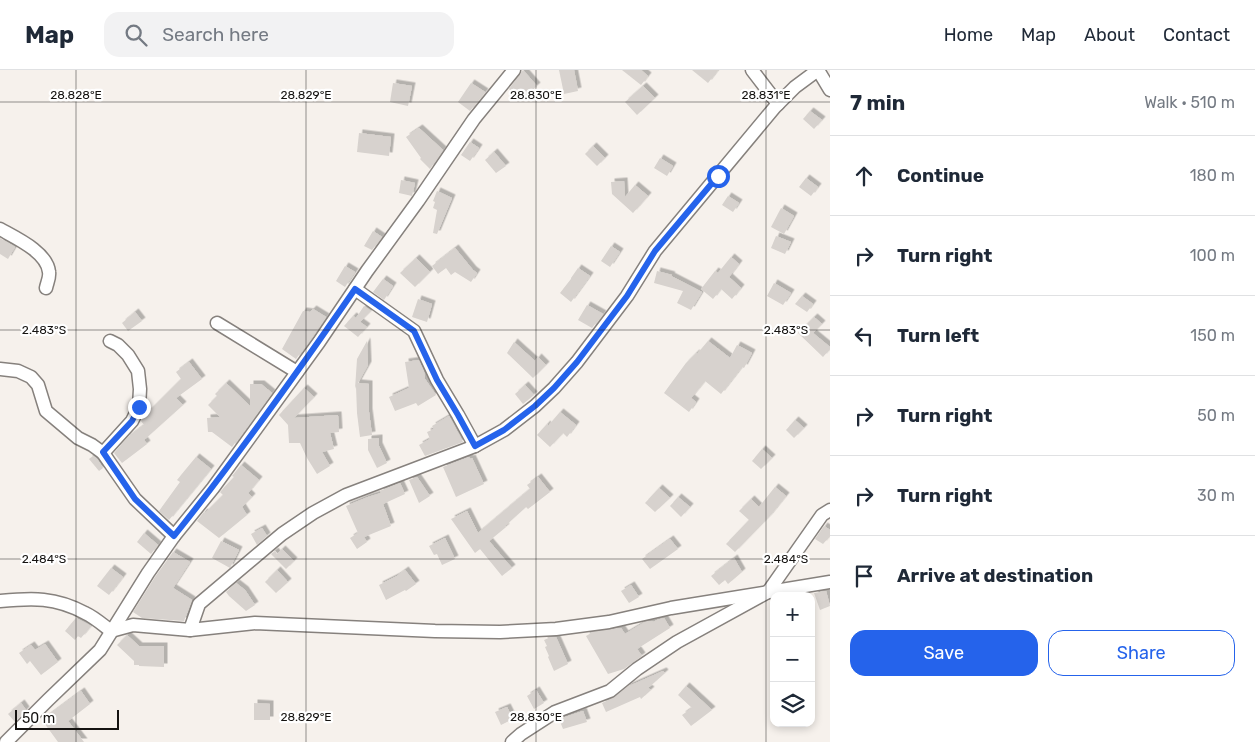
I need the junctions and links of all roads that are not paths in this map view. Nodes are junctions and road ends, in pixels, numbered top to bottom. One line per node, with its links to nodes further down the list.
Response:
1 (514, 70): 7 (street)
2 (752, 70): 4 (street)
3 (830, 90): 4 (street)
4 (778, 104): 12 (street)
5 (0, 229): 6 (street)
6 (46, 288)
7 (355, 289): 11 (street); 12 (street)
8 (217, 323): 11 (street)
9 (110, 341): 13 (street)
10 (0, 369): 13 (street)
11 (297, 372): 15 (street)
12 (475, 446): 19 (street)
13 (103, 452): 15 (street)
14 (830, 510): 17 (street)
15 (174, 536): 20 (street)
16 (830, 582): 17 (street)
17 (768, 592): 19 (street); 22 (street)
18 (0, 601): 20 (street)
19 (190, 630): 20 (street)
20 (111, 631): 21 (street)
21 (6, 742)
22 (512, 742)

